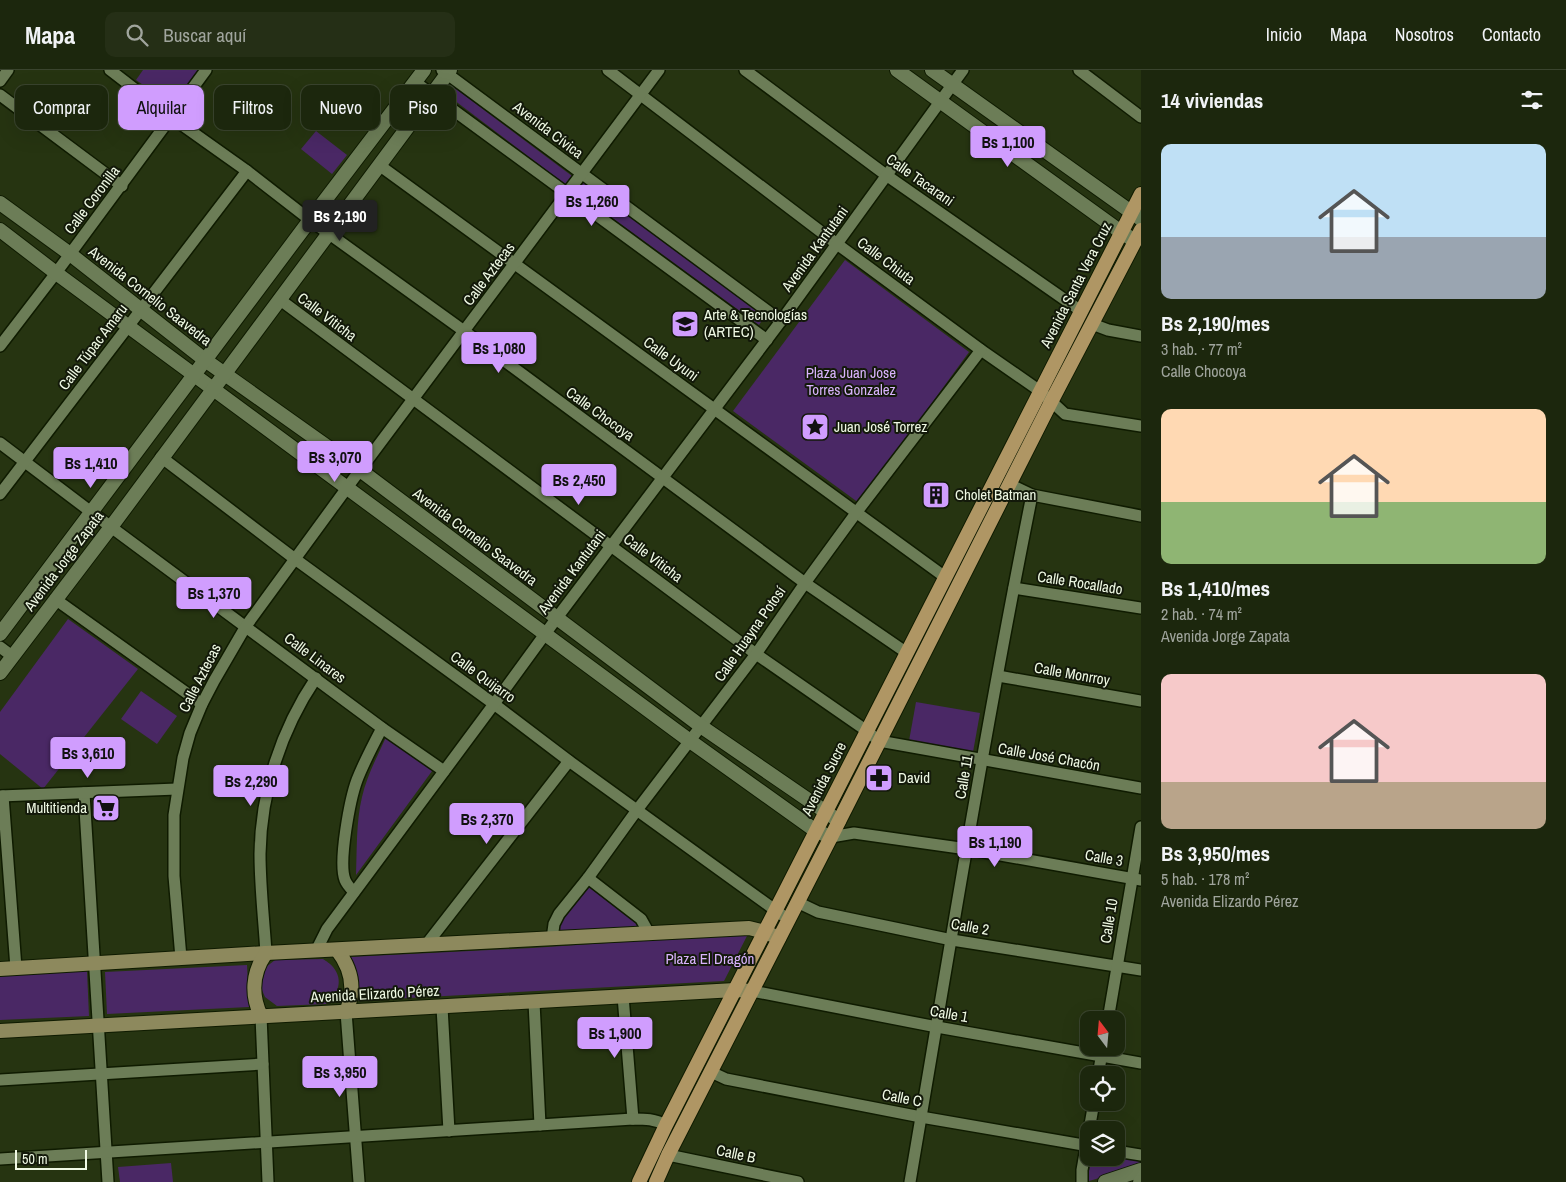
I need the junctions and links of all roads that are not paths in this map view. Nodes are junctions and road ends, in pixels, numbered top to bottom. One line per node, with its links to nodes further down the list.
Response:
1 (8, 70): 13 (street)
2 (110, 70): 15 (street, Calle Chocoya)
3 (206, 70): 16 (street, Calle Coronilla)
4 (424, 70): 14 (street, Avenida Jorge Zapata)
5 (608, 70): 21 (street, Calle Chiuta)
6 (659, 70): 21 (street, Calle Aztecas)
7 (745, 70): 31 (street, Calle Tacarani)
8 (897, 70): 22 (street)
9 (932, 70): 19 (street)
10 (963, 70): 19 (street, Avenida Kantutani)
11 (446, 71): 18 (street, Avenida Jorge Zapata); 30 (street, Avenida Cívica)
12 (1083, 71): 24 (street)
13 (0, 81)
14 (415, 82): 17 (street); 37 (street, Avenida Jorge Zapata)
15 (129, 85)
16 (195, 85)
17 (419, 85)
18 (437, 85)
19 (952, 85): 22 (street, Avenida Kantutani); 36 (street)
20 (0, 95): 32 (street)
21 (640, 95): 30 (street, Calle Aztecas); 42 (street, Calle Chiuta)
22 (940, 102): 31 (street, Avenida Kantutani); 39 (street)
23 (456, 112): 33 (street)
24 (1141, 117)
25 (162, 130): 32 (street, Calle Coronilla)
26 (189, 130): 29 (street, Calle Chocoya)
27 (405, 130): 28 (street, Avenida Jorge Zapata)
28 (379, 165): 40 (street, Avenida Jorge Zapata); 44 (street, Calle Uyuni)
29 (247, 171): 37 (street, Calle Chocoya); 47 (street, Calle Túpac Amaru)
30 (582, 173): 33 (street, Calle Aztecas); 49 (street, Avenida Cívica)
31 (886, 175): 42 (street, Avenida Kantutani); 48 (street, Calle Tacarani)
32 (122, 186): 43 (street, Calle Coronilla)
33 (568, 194): 44 (street, Calle Aztecas); 54 (street)
34 (1141, 194): 36 (main road, Avenida Santa Vera Cruz)
35 (0, 203): 43 (street, Avenida Cornelio Saavedra)
36 (1136, 216): 39 (main road, Avenida Santa Vera Cruz)
37 (310, 220): 40 (street, Calle Chocoya); 57 (street, Avenida Jorge Zapata)
38 (0, 230): 45 (street)
39 (1121, 232): 41 (street); 48 (main road, Avenida Santa Vera Cruz)
40 (328, 234): 46 (street, Avenida Jorge Zapata); 52 (street, Calle Chocoya)
41 (1138, 235): 50 (main road, Avenida Santa Vera Cruz)
42 (837, 244): 49 (street, Avenida Kantutani); 56 (street, Calle Chiuta)
43 (70, 254): 45 (street, Calle Coronilla); 47 (street, Avenida Cornelio Saavedra)
44 (516, 263): 52 (street, Calle Aztecas); 64 (street, Calle Uyuni)
45 (56, 274): 51 (street); 55 (street, Calle Coronilla)
46 (278, 299): 58 (street, Avenida Jorge Zapata); 62 (street, Calle Viticha)
47 (141, 310): 51 (street, Calle Túpac Amaru); 57 (street, Avenida Cornelio Saavedra)
48 (1081, 311): 61 (main road, Avenida Santa Vera Cruz)
49 (781, 321): 54 (street, Avenida Kantutani)
50 (1092, 324): 53 (street); 63 (main road, Avenida Santa Vera Cruz)
51 (128, 326): 59 (street); 68 (street, Calle Túpac Amaru)
52 (464, 331): 62 (street, Calle Aztecas); 70 (street, Calle Chocoya)
53 (1141, 336)
54 (767, 340): 64 (street, Avenida Kantutani)
55 (1, 342)
56 (981, 350): 61 (street, Calle Chiuta); 76 (street, Calle Huayna Potosí)
57 (206, 360): 58 (street, Avenida Cornelio Saavedra); 59 (street, Avenida Jorge Zapata)
58 (225, 373): 60 (street, Avenida Jorge Zapata); 69 (street, Avenida Cornelio Saavedra)
59 (195, 375): 60 (street); 75 (street, Avenida Jorge Zapata)
60 (213, 389): 67 (street, Avenida Jorge Zapata); 72 (street)
61 (1040, 391): 63 (street, Calle Chiuta); 81 (main road, Avenida Sucre)
62 (413, 400): 69 (street, Calle Aztecas); 79 (street, Calle Viticha)
63 (1051, 402): 65 (street, Calle Chiuta); 71 (main road)
64 (715, 409): 70 (street, Avenida Kantutani); 76 (street, Calle Uyuni)
65 (1141, 426)
66 (0, 443): 68 (street, Calle Linares)
67 (161, 457): 78 (street, Avenida Jorge Zapata); 80 (street, Calle Quijarro)
68 (25, 462): 73 (street, Calle Túpac Amaru); 75 (street, Calle Linares)
69 (360, 470): 72 (street, Calle Aztecas); 86 (street, Avenida Cornelio Saavedra)
70 (663, 479): 79 (street, Avenida Kantutani); 82 (street, Calle Chocoya)
71 (1009, 484): 74 (street); 104 (main road)
72 (347, 487): 80 (street, Calle Aztecas); 89 (street)
73 (0, 494)
74 (1032, 495): 77 (street); 83 (street, Calle 11)
75 (92, 512): 78 (street, Calle Linares); 88 (street, Avenida Jorge Zapata)
76 (856, 513): 81 (street, Calle Uyuni); 82 (street, Calle Huayna Potosí)
77 (1141, 516)
78 (111, 527): 84 (street, Avenida Jorge Zapata); 87 (street, Calle Linares)
79 (611, 546): 86 (street, Avenida Kantutani); 92 (street, Calle Viticha)
80 (295, 559): 87 (street, Calle Aztecas); 99 (street, Calle Quijarro)
81 (945, 577): 91 (main road, Avenida Sucre)
82 (805, 582): 91 (street, Calle Chocoya); 92 (street, Calle Huayna Potosí)
83 (1014, 588): 85 (street, Calle Rocallado); 95 (street, Calle 11)
84 (55, 599): 93 (street, Avenida Jorge Zapata); 98 (street)
85 (1141, 608)
86 (556, 619): 89 (street, Avenida Kantutani); 100 (street, Avenida Cornelio Saavedra)
87 (246, 626): 96 (street, Calle Linares); 98 (street, Calle Aztecas)
88 (0, 634)
89 (545, 634): 99 (street, Avenida Kantutani); 103 (street)
90 (0, 647): 93 (street)
91 (907, 653): 102 (main road, Avenida Sucre)
92 (756, 654): 100 (street, Calle Huayna Potosí); 102 (street, Calle Viticha)
93 (12, 656): 94 (street, Avenida Jorge Zapata)
94 (0, 673)
95 (998, 676): 97 (street, Calle Monrroy); 105 (street, Calle 11)
96 (316, 678): 101 (street, Calle Linares); 135 (street)
97 (1141, 700)
98 (202, 704): 109 (street, Calle Aztecas)
99 (494, 704): 106 (street, Calle Quijarro); 107 (street, Avenida Kantutani)
100 (702, 726): 103 (street, Calle Huayna Potosí); 113 (street, Avenida Cornelio Saavedra)
101 (382, 728): 107 (street, Calle Linares); 123 (street)
102 (867, 730): 104 (street); 113 (main road, Avenida Sucre)
103 (690, 741): 112 (street, Calle Huayna Potosí); 116 (street)
104 (878, 741): 105 (street, Calle José Chacón); 114 (main road)
105 (982, 760): 108 (street, Calle José Chacón); 119 (street, Calle 11)
106 (569, 761): 112 (street, Calle Quijarro); 132 (street)
107 (444, 771): 123 (street, Avenida Kantutani)
108 (1141, 788)
109 (177, 789): 110 (street); 136 (street, Calle Aztecas)
110 (84, 792): 111 (street); 137 (street)
111 (1, 796): 121 (street)
112 (637, 810): 120 (street, Calle Huayna Potosí); 125 (street, Calle Quijarro)
113 (826, 813): 114 (street, Avenida Cornelio Saavedra); 116 (main road, Avenida Sucre)
114 (839, 821): 117 (street); 118 (main road)
115 (1141, 827): 122 (street, Calle 10)
116 (816, 831): 118 (street); 125 (main road, Avenida Sucre)
117 (854, 833): 118 (street, Calle 3); 119 (street, Calle 3)
118 (831, 837): 124 (main road)
119 (967, 849): 122 (street, Calle 3); 131 (street, Calle 11)
120 (588, 878): 128 (street); 130 (street, Calle Huayna Potosí)
121 (4, 879): 139 (street)
122 (1136, 879): 138 (street, Calle 10)
123 (354, 892): 134 (street, Avenida Kantutani)
124 (797, 902): 126 (main road); 131 (street, Calle 2)
125 (775, 910): 126 (street, Calle Quijarro); 127 (main road, Avenida Sucre)
126 (788, 919): 129 (main road)
127 (765, 932): 128 (main road); 129 (main road); 142 (main road, Avenida Sucre)
128 (647, 934): 130 (main road)
129 (779, 938): 143 (main road)
130 (552, 939): 132 (main road)
131 (952, 940): 138 (street, Calle 2); 151 (street, Calle 11)
132 (426, 945): 133 (main road)
133 (337, 950): 134 (main road); 148 (main road)
134 (316, 951): 135 (main road)
135 (266, 953): 136 (main road); 149 (main road)
136 (181, 958): 137 (main road)
137 (94, 963): 139 (main road); 150 (street)
138 (1117, 966): 141 (street, Calle 2); 147 (street, Calle 10)
139 (16, 968): 140 (main road)
140 (0, 969)
141 (1141, 970)
142 (735, 990): 143 (main road, Avenida Elizardo Pérez); 144 (main road, Avenida Elizardo Pérez); 163 (main road, Avenida Sucre)
143 (752, 991): 151 (street, Calle 1); 157 (main road)
144 (623, 996): 145 (main road, Avenida Elizardo Pérez); 161 (street)
145 (534, 1002): 146 (main road, Avenida Elizardo Pérez); 162 (street)
146 (442, 1007): 148 (main road, Avenida Elizardo Pérez); 164 (street)
147 (1110, 1011)
148 (346, 1012): 149 (main road, Avenida Elizardo Pérez); 165 (street)
149 (261, 1016): 150 (main road, Avenida Elizardo Pérez); 156 (street)
150 (98, 1026): 152 (main road, Avenida Elizardo Pérez); 158 (street)
151 (936, 1027): 153 (street, Calle 1); 160 (street, Calle 11)
152 (0, 1031)
153 (1080, 1048)
154 (1118, 1056): 155 (street, Calle 1)
155 (1141, 1063)
156 (263, 1064): 158 (street); 166 (street)
157 (711, 1072): 160 (street, Calle C); 170 (main road)
158 (101, 1073): 159 (street); 168 (street)
159 (0, 1080)
160 (921, 1117): 167 (street, Calle C); 181 (street, Calle 11)
161 (633, 1119): 162 (street); 163 (street)
162 (540, 1125): 164 (street)
163 (666, 1125): 178 (main road, Avenida Sucre)
164 (449, 1131): 165 (street)
165 (356, 1136): 166 (street); 177 (street)
166 (266, 1142): 168 (street); 176 (street)
167 (1080, 1144)
168 (106, 1152): 172 (street); 175 (street)
169 (1125, 1152): 171 (street)
170 (668, 1155): 179 (main road); 180 (street, Calle B)
171 (1141, 1155)
172 (0, 1159)
173 (1083, 1166): 182 (street)
174 (1141, 1170): 183 (street)
175 (108, 1182)
176 (268, 1182)
177 (359, 1182)
178 (638, 1182)
179 (656, 1182)
180 (798, 1182)
181 (910, 1182)
182 (1082, 1182)
183 (1105, 1182)

